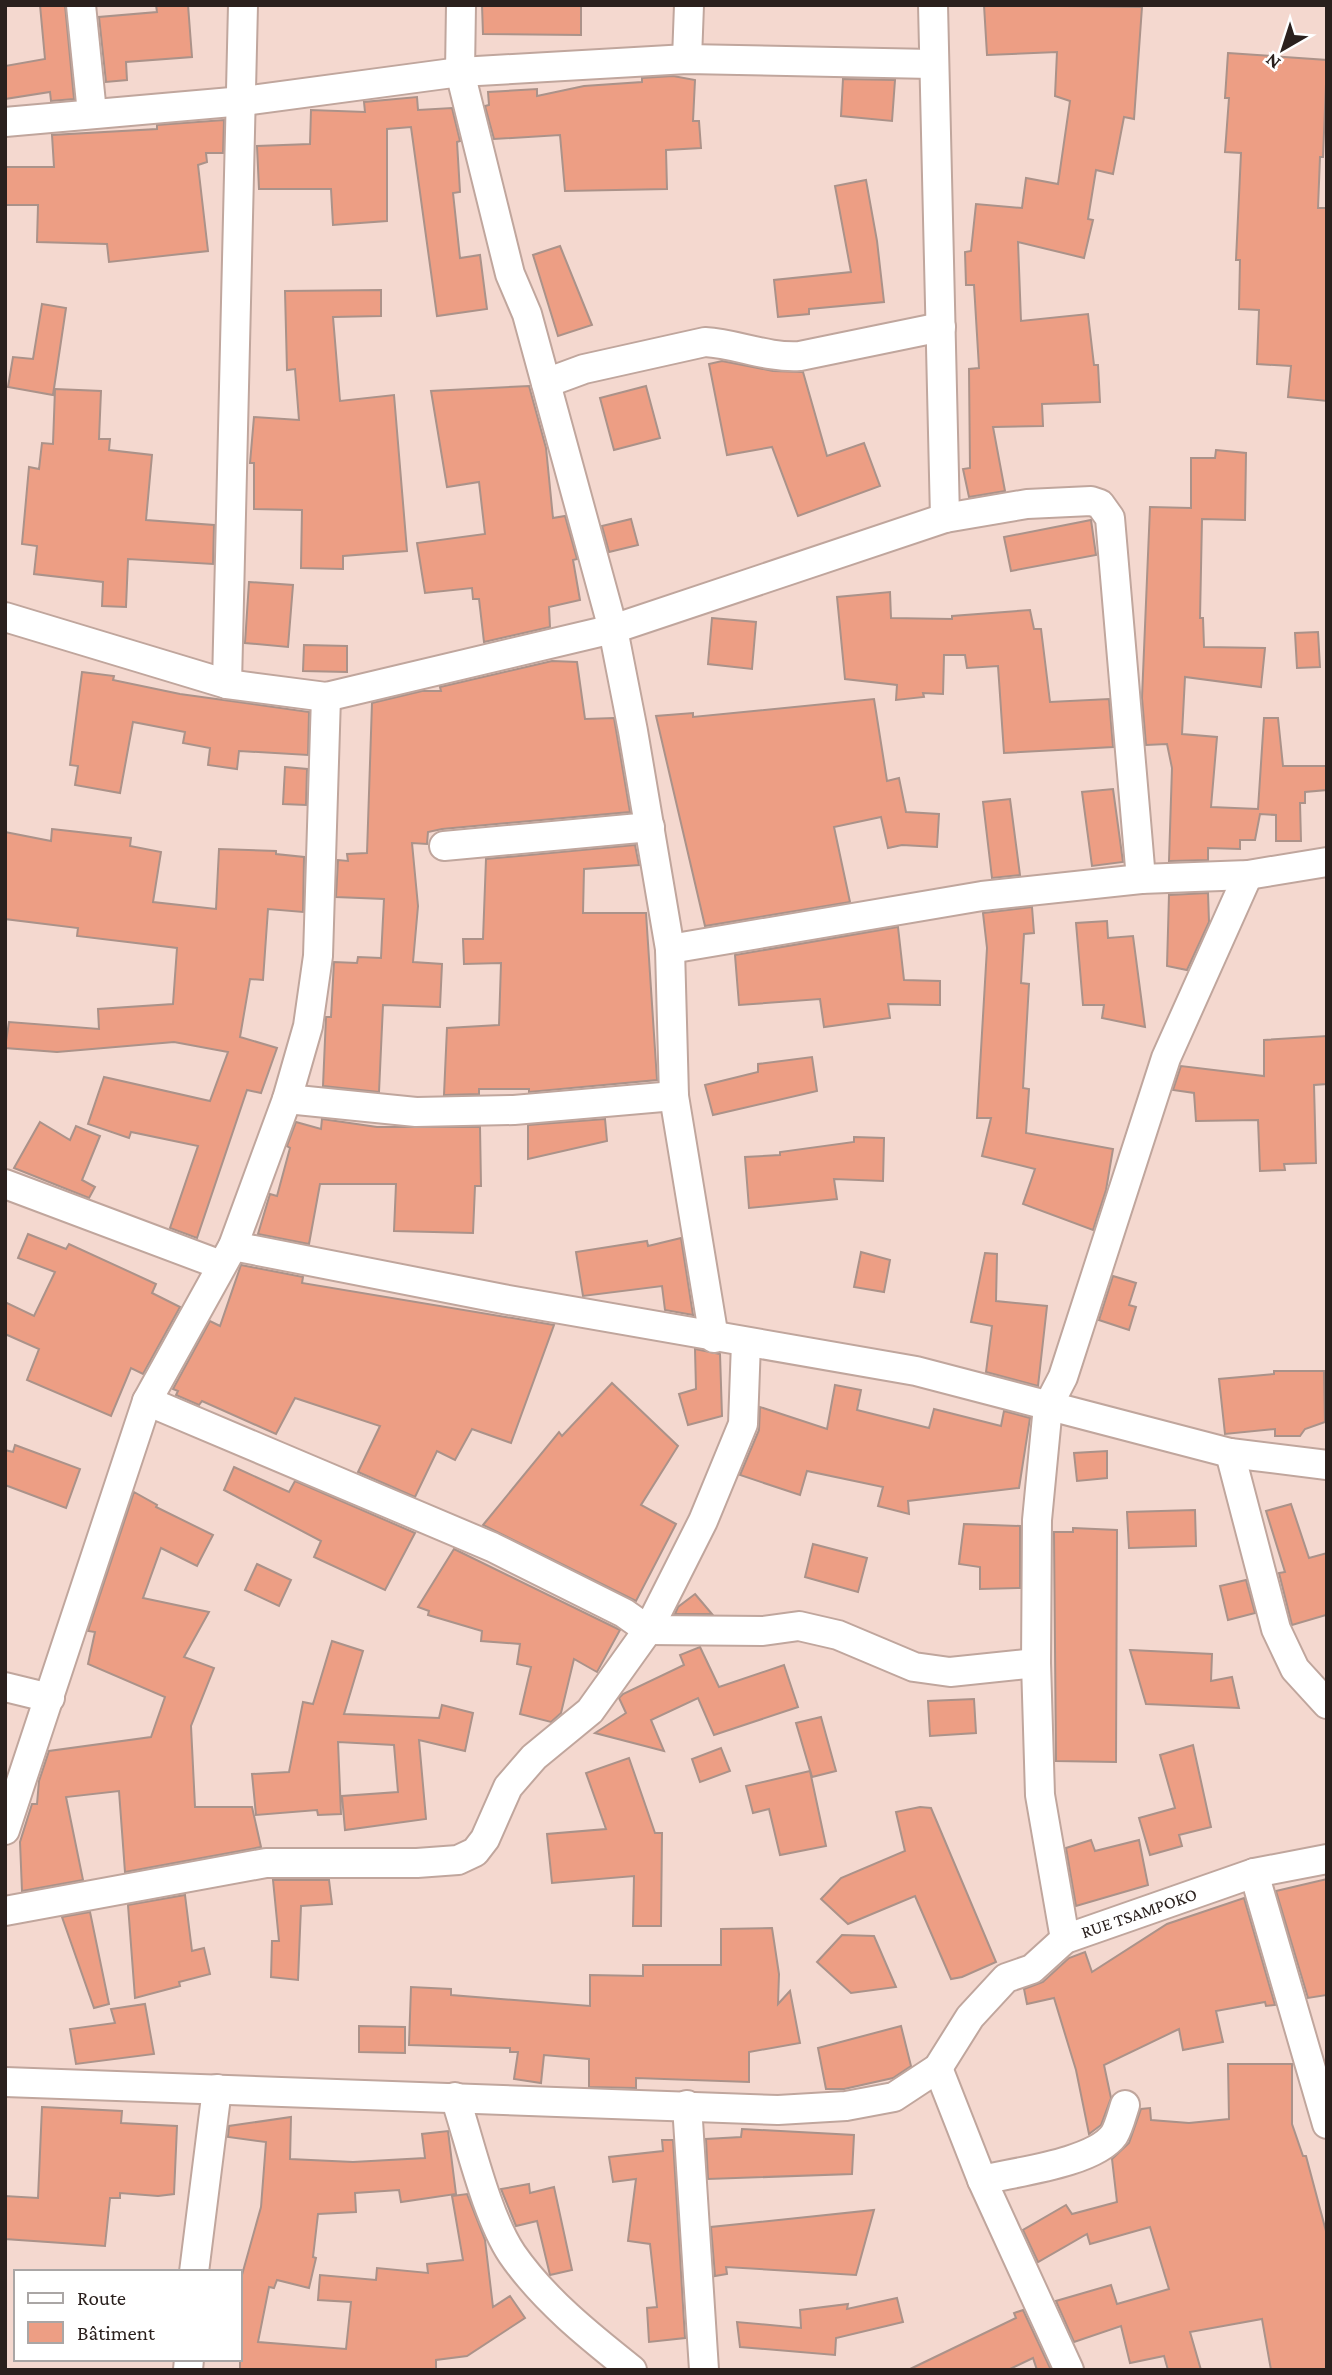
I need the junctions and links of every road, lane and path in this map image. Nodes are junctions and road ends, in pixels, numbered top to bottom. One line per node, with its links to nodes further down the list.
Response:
1 (81, 5): 10 (street)
2 (243, 5): 9 (street)
3 (461, 5): 8 (street)
4 (689, 5): 6 (street)
5 (933, 5): 7 (street)
6 (687, 59): 7 (street); 8 (street)
7 (932, 64): 12 (street)
8 (460, 72): 9 (street); 13 (street)
9 (243, 101): 10 (street); 17 (street)
10 (92, 113): 11 (street)
11 (5, 122)
12 (941, 327): 13 (street); 14 (street)
13 (546, 383): 16 (street)
14 (945, 518): 16 (street); 23 (street)
15 (5, 617): 17 (street)
16 (613, 629): 18 (street); 19 (street)
17 (227, 684): 18 (street)
18 (326, 697): 26 (street)
19 (650, 827): 20 (street); 24 (street)
20 (444, 846)
21 (1327, 862): 22 (street)
22 (1248, 875): 23 (street); 32 (street)
23 (1141, 879): 24 (street)
24 (670, 950): 25 (street)
25 (674, 1096): 26 (street); 29 (street)
26 (286, 1099): 28 (street)
27 (5, 1184): 28 (street)
28 (227, 1256): 29 (street); 31 (street)
29 (714, 1338): 30 (street)
30 (747, 1343): 32 (street); 35 (street)
31 (147, 1401): 35 (street); 38 (street)
32 (1048, 1406): 33 (street); 36 (street)
33 (1230, 1452): 34 (street); 39 (street)
34 (1327, 1465)
35 (648, 1630): 36 (street); 43 (street)
36 (1036, 1664): 44 (street)
37 (5, 1687): 38 (street)
38 (50, 1698): 40 (street)
39 (1327, 1704)
40 (5, 1830)
41 (1327, 1859): 42 (street, RUE TSAMPOKO)
42 (1254, 1873): 44 (street, RUE TSAMPOKO); 51 (street)
43 (5, 1911)
44 (1065, 1939): 45 (street, RUE TSAMPOKO)
45 (938, 2068): 49 (street); 52 (street)
46 (5, 2082): 47 (street)
47 (217, 2089): 48 (street); 53 (street)
48 (455, 2097): 49 (street); 54 (street)
49 (687, 2105): 55 (street)
50 (1125, 2105): 52 (street)
51 (1327, 2124)
52 (982, 2180): 56 (street)
53 (194, 2270)
54 (632, 2370)
55 (704, 2370)
56 (1069, 2370)

